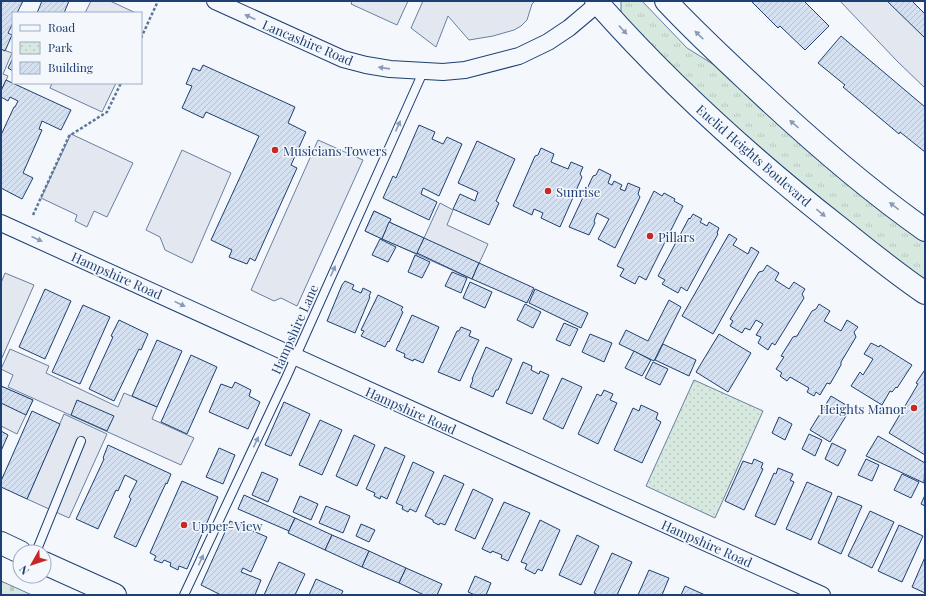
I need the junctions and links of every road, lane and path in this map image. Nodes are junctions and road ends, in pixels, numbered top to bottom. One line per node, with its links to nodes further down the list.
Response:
1 (158, 1): 5 (path)
2 (215, 1): 6 (street, Lancashire Road, one-way to 2)
3 (666, 1): 10 (main road, one-way to 3)
4 (598, 2): 6 (street, Lancashire Road); 11 (main road, Euclid Heights Boulevard, one-way to 11)
5 (142, 36)
6 (423, 72): 12 (lane, Hampshire Lane, one-way to 6)
7 (121, 84): 8 (path)
8 (33, 215)
9 (1, 223): 12 (street, Hampshire Road, one-way to 12)
10 (925, 230)
11 (925, 293)
12 (295, 357): 19 (lane, Hampshire Lane, one-way to 12); 20 (street, Hampshire Road)
13 (81, 441): 15 (lane)
14 (1, 544): 16 (main road)
15 (39, 544)
16 (12, 549)
17 (52, 567): 18 (main road)
18 (115, 595)
19 (184, 595)
20 (822, 595)

